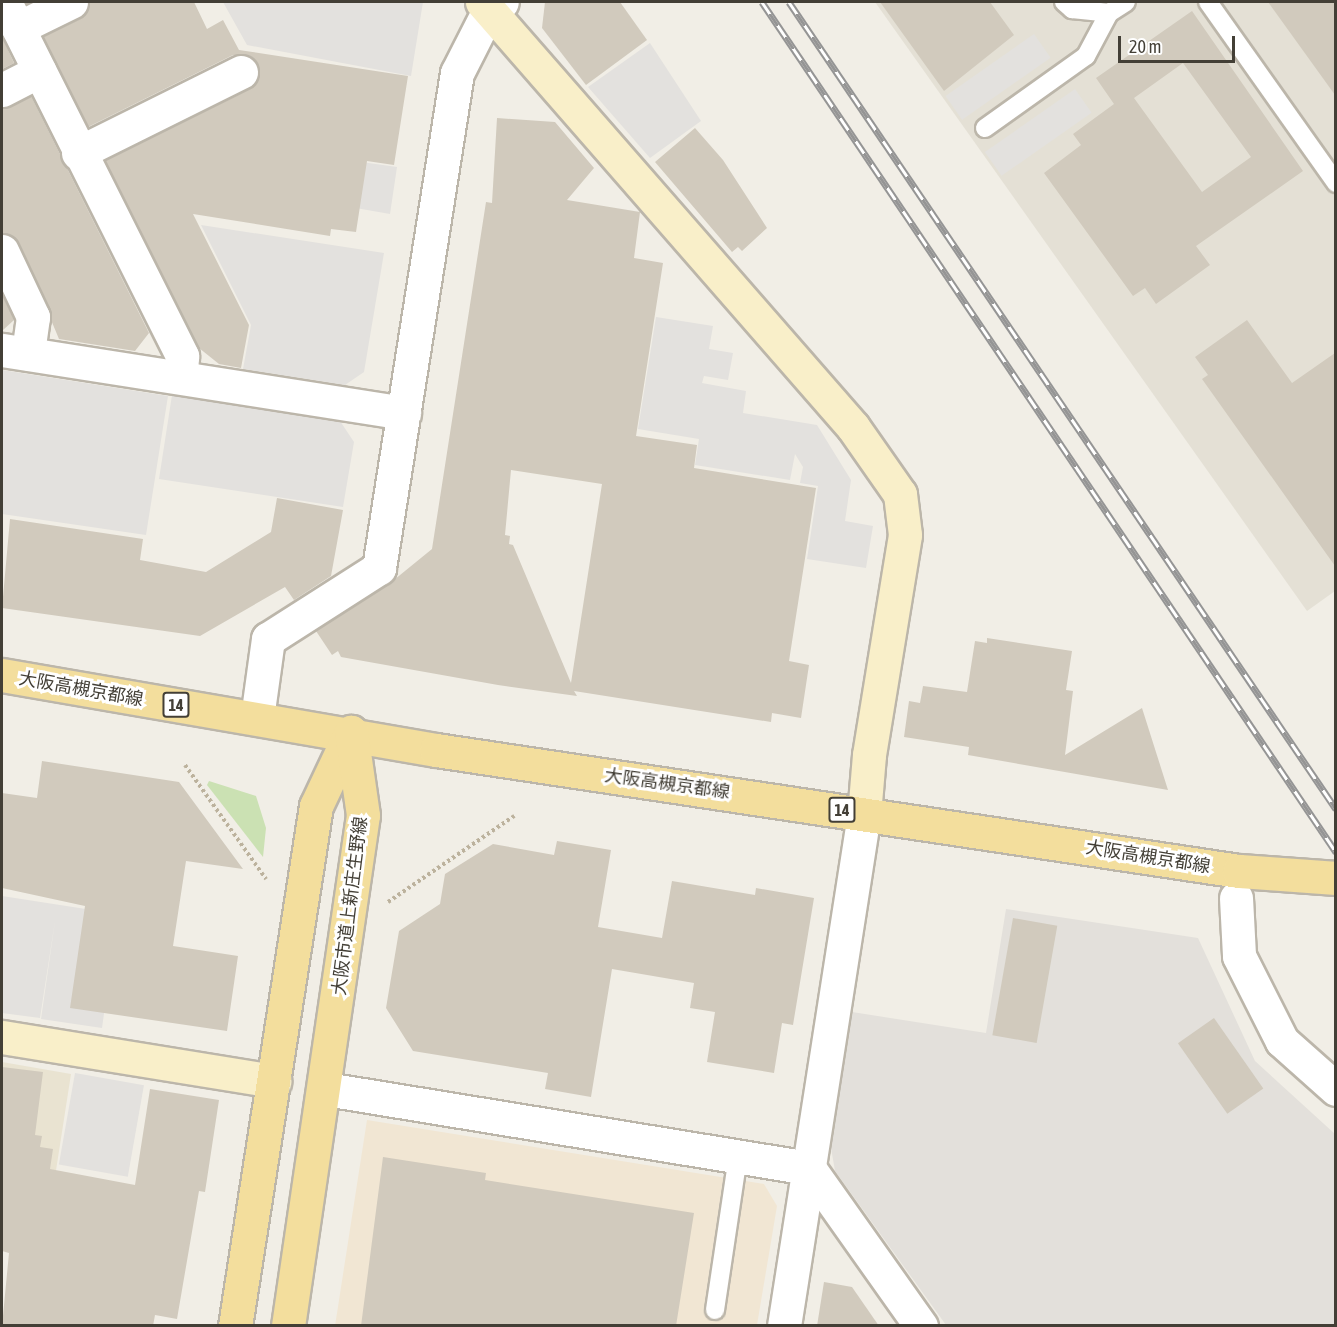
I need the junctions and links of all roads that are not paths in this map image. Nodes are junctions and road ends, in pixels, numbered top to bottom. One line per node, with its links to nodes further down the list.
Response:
1 (71, 2): 7 (street)
2 (1064, 2): 6 (lane)
3 (1126, 2): 6 (lane)
4 (1208, 2): 13 (lane)
5 (491, 5): 17 (street); 21 (street)
6 (1109, 13): 11 (lane)
7 (11, 15): 8 (street)
8 (39, 71): 10 (street); 12 (street)
9 (241, 72): 12 (street)
10 (2, 90)
11 (985, 128)
12 (78, 153): 16 (street)
13 (1335, 183)
14 (2, 251): 15 (street)
15 (15, 352): 16 (street)
16 (181, 376): 17 (street)
17 (404, 413): 19 (street)
18 (2, 675): 19 (main road, 大阪高槻京都線 / 14)
19 (257, 718): 20 (main road, 大阪高槻京都線 / 14)
20 (351, 732): 21 (main road, 大阪高槻京都線 / 14); 25 (main road); 26 (main road, 大阪市道上新庄生野線)
21 (864, 814): 22 (main road, 大阪高槻京都線 / 14); 29 (street)
22 (1335, 878)
23 (1236, 897): 27 (street)
24 (2, 1037): 25 (street)
25 (274, 1081): 31 (main road)
26 (326, 1089): 28 (street); 32 (main road, 大阪市道上新庄生野線)
27 (1335, 1089)
28 (738, 1157): 29 (street); 30 (lane)
29 (809, 1168): 33 (street); 34 (street)
30 (715, 1310)
31 (235, 1326)
32 (288, 1326)
33 (784, 1326)
34 (921, 1326)

